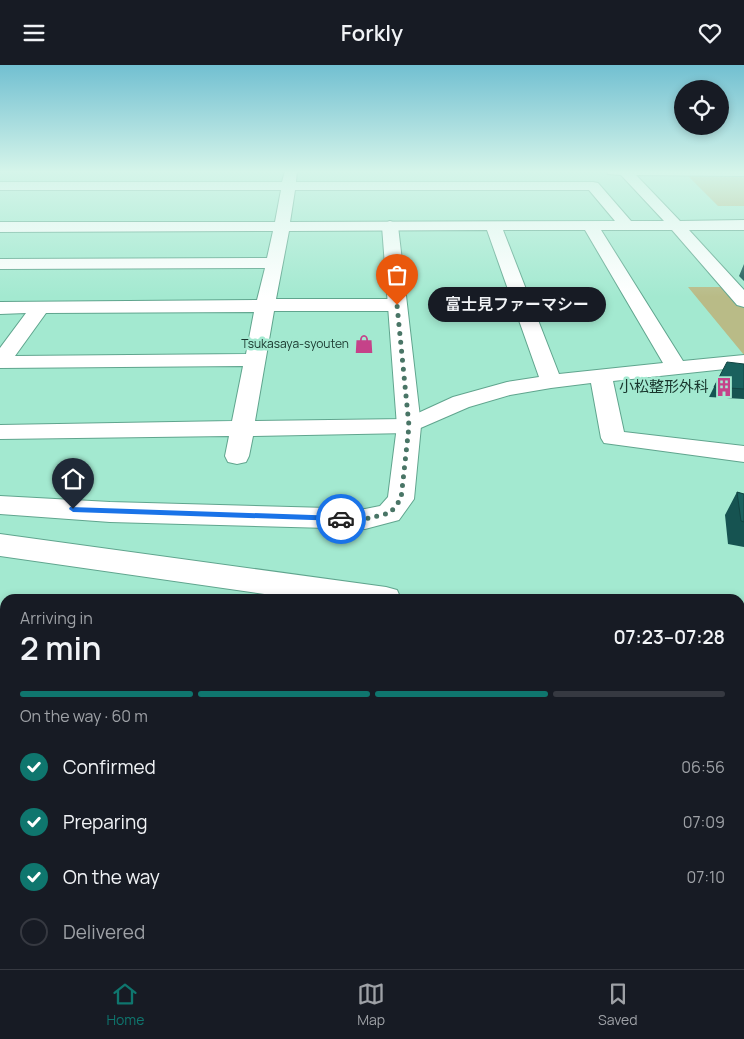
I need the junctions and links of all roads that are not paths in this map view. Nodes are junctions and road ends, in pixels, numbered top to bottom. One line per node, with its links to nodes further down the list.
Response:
1 (8, 213): 6 (street)
2 (285, 213): 6 (street)
3 (535, 213): 6 (street)
4 (618, 213): 7 (street)
5 (662, 213): 12 (street)
6 (284, 220): 11 (street); 13 (street); 14 (street)
7 (626, 224): 9 (street); 12 (street)
8 (494, 225): 9 (street); 11 (street); 26 (street)
9 (590, 225): 24 (street)
10 (744, 225): 12 (street)
11 (390, 226): 18 (street)
12 (677, 226): 16 (street)
13 (0, 227)
14 (275, 263): 15 (street); 17 (street)
15 (0, 264)
16 (744, 301)
17 (265, 305): 18 (street); 20 (street); 21 (street)
18 (397, 305): 27 (street)
19 (0, 308): 20 (street)
20 (40, 308): 23 (street)
21 (255, 360): 23 (street); 28 (street)
22 (744, 361): 24 (street)
23 (0, 362)
24 (677, 369): 25 (street)
25 (601, 377): 26 (street); 30 (street)
26 (551, 381): 27 (street)
27 (409, 426): 28 (street); 32 (street)
28 (241, 430): 29 (street); 31 (street)
29 (0, 432)
30 (744, 454)
31 (237, 456)
32 (0, 505)
33 (0, 545): 34 (street)
34 (246, 589): 35 (street)
35 (316, 594)

